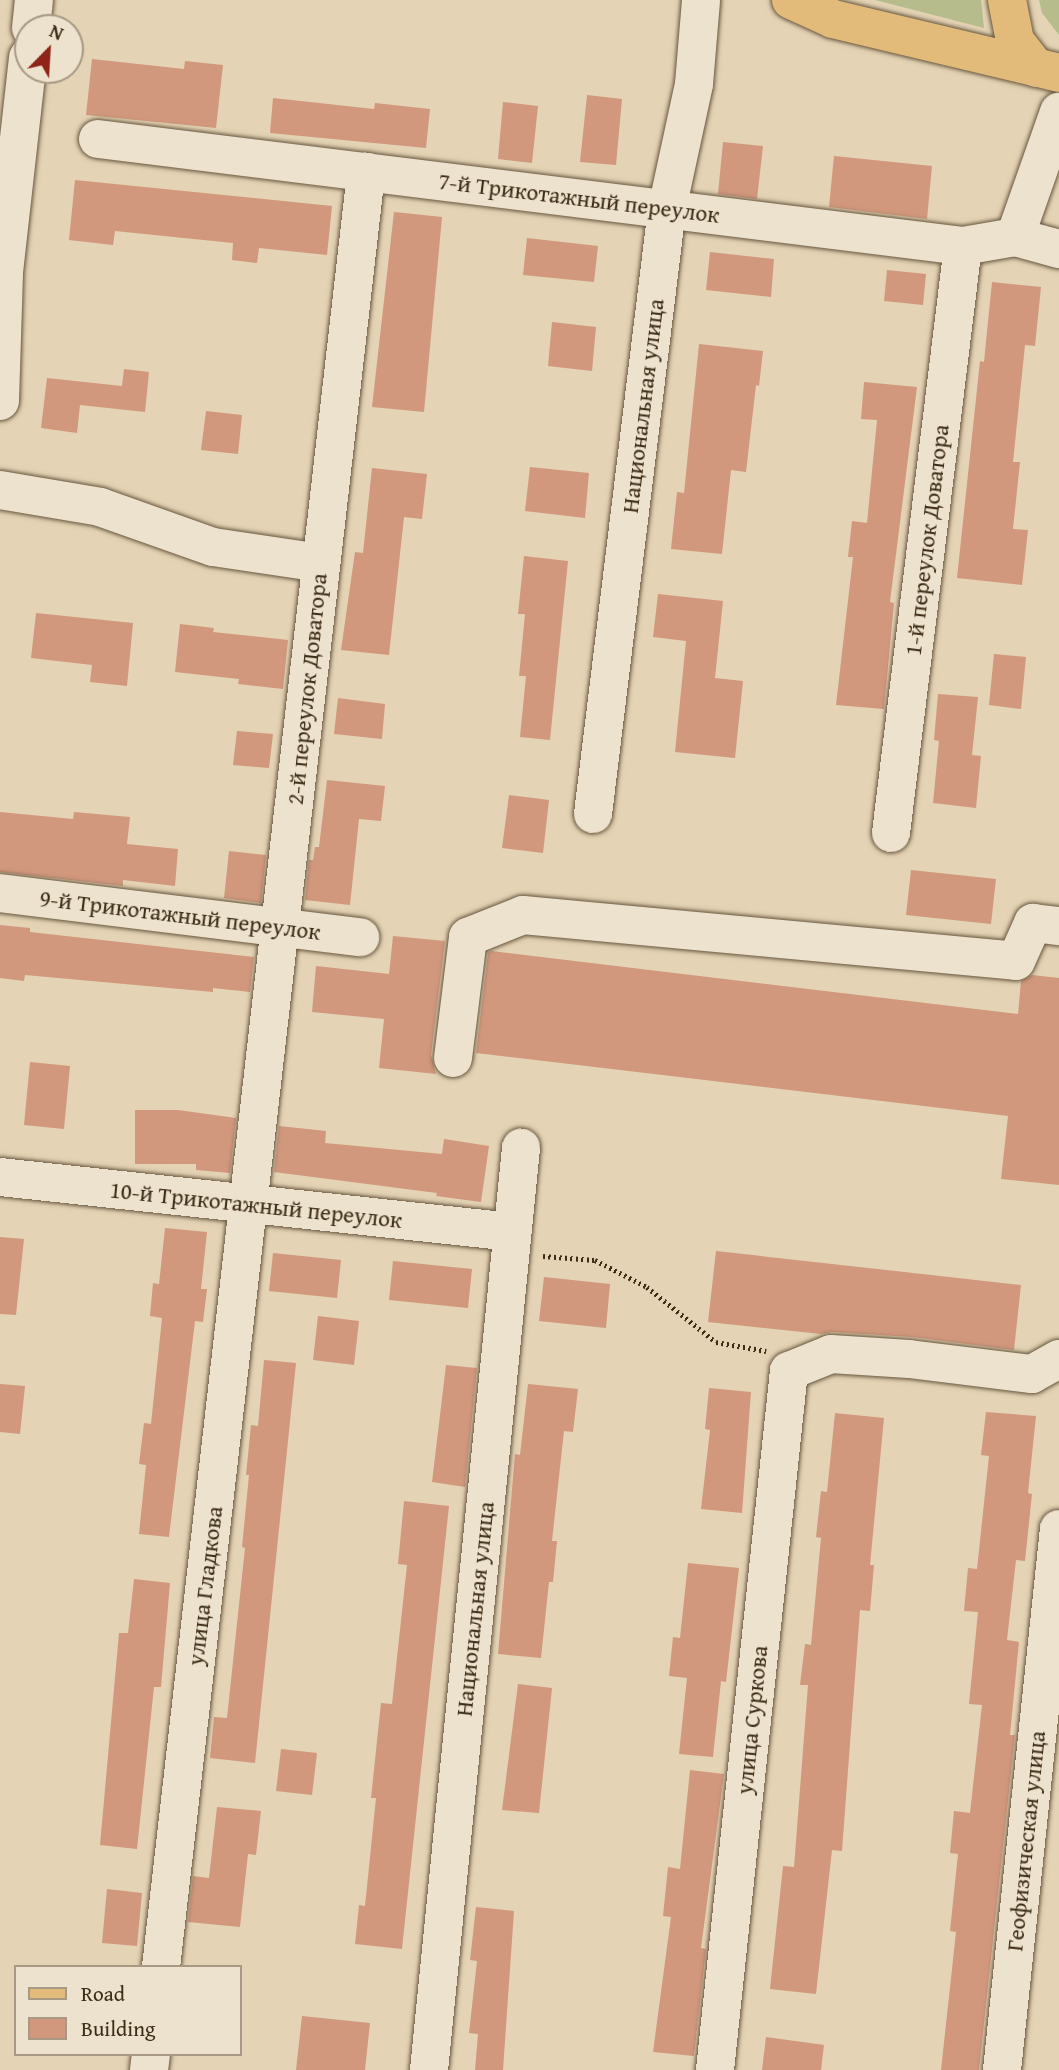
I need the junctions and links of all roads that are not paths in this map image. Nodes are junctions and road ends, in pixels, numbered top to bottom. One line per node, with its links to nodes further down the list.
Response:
1 (701, 0): 9 (street, Национальная улица)
2 (791, 0): 4 (main road)
3 (1007, 0): 4 (main road)
4 (1047, 71)
5 (25, 84): 13 (street)
6 (1059, 112): 10 (street)
7 (98, 139): 8 (street, 7-й Трикотажный переулок)
8 (366, 172): 9 (street, 7-й Трикотажный переулок); 15 (street, 2-й переулок Доватора)
9 (667, 208): 11 (street, 7-й Трикотажный переулок); 16 (street, Национальная улица)
10 (1015, 237): 11 (street, 7-й Трикотажный переулок); 12 (street, 7-й Трикотажный переулок)
11 (963, 246): 17 (street, 1-й переулок Доватора)
12 (1059, 249)
13 (0, 401)
14 (0, 490): 15 (street)
15 (321, 562): 19 (street, 2-й переулок Доватора)
16 (593, 814)
17 (891, 833)
18 (0, 893): 19 (street, 9-й Трикотажный переулок)
19 (280, 926): 21 (street, 9-й Трикотажный переулок); 25 (street, 2-й переулок Доватора)
20 (1059, 926): 22 (street)
21 (359, 937)
22 (453, 1058)
23 (521, 1148): 26 (street, Национальная улица)
24 (0, 1177): 25 (street, 10-й Трикотажный переулок)
25 (248, 1205): 26 (street, 10-й Трикотажный переулок); 29 (street, улица Гладкова)
26 (511, 1242): 30 (street, Национальная улица)
27 (1059, 1359): 31 (street, улица Суркова)
28 (1059, 1529): 32 (street, Геофизическая улица)
29 (161, 1965)
30 (429, 2070)
31 (715, 2070)
32 (1002, 2070)

